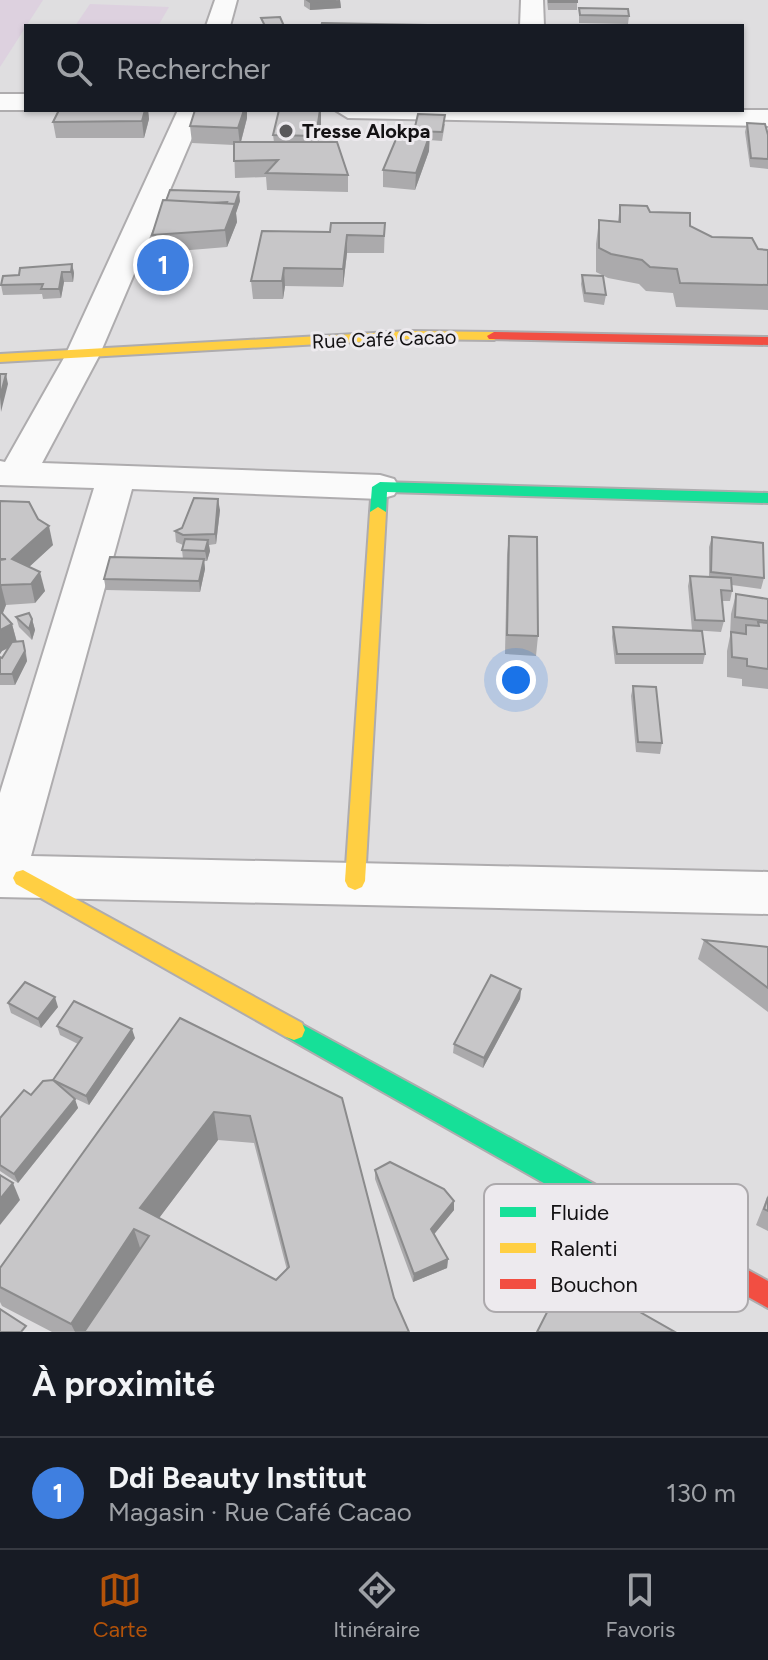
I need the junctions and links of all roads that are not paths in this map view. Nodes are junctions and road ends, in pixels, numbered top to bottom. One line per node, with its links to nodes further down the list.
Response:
1 (226, 0): 3 (street)
2 (532, 0): 4 (street)
3 (219, 24)
4 (532, 24)
5 (0, 102): 6 (street)
6 (24, 102)
7 (190, 112): 11 (street)
8 (523, 112): 9 (street)
9 (768, 118)
10 (768, 341): 11 (street, Rue Café Cacao)
11 (82, 356): 12 (street, Rue Café Cacao); 13 (street)
12 (0, 358)
13 (9, 473): 14 (street)
14 (116, 479): 15 (street); 17 (street)
15 (380, 487): 16 (street); 18 (street)
16 (768, 498)
17 (8, 876): 18 (street); 20 (street)
18 (355, 881): 19 (street)
19 (768, 893)
20 (567, 1184)
21 (748, 1284): 22 (street)
22 (768, 1295)

